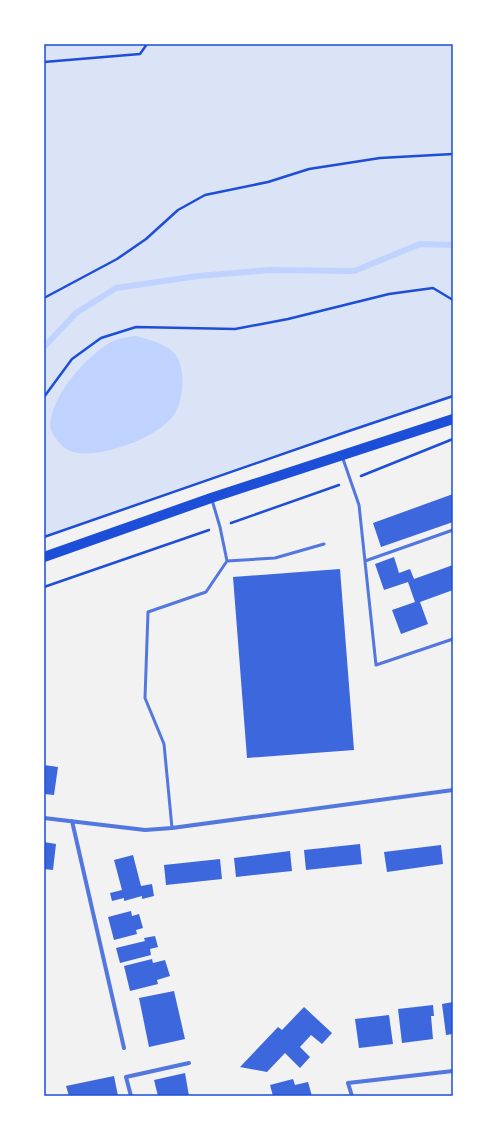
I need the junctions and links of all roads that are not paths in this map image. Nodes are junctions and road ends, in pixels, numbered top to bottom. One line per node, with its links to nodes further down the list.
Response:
1 (453, 419): 2 (main road)
2 (342, 455): 3 (main road); 7 (lane)
3 (211, 498): 6 (main road); 8 (lane)
4 (453, 530): 7 (lane)
5 (324, 544): 8 (lane)
6 (44, 557)
7 (365, 561): 9 (lane)
8 (226, 562): 13 (lane)
9 (453, 639)
10 (453, 790): 13 (street)
11 (44, 818): 12 (street)
12 (72, 821): 13 (street); 14 (street)
13 (172, 828)
14 (124, 1048)
15 (189, 1063): 17 (street)
16 (453, 1071): 18 (street)
17 (131, 1096)
18 (352, 1096)

